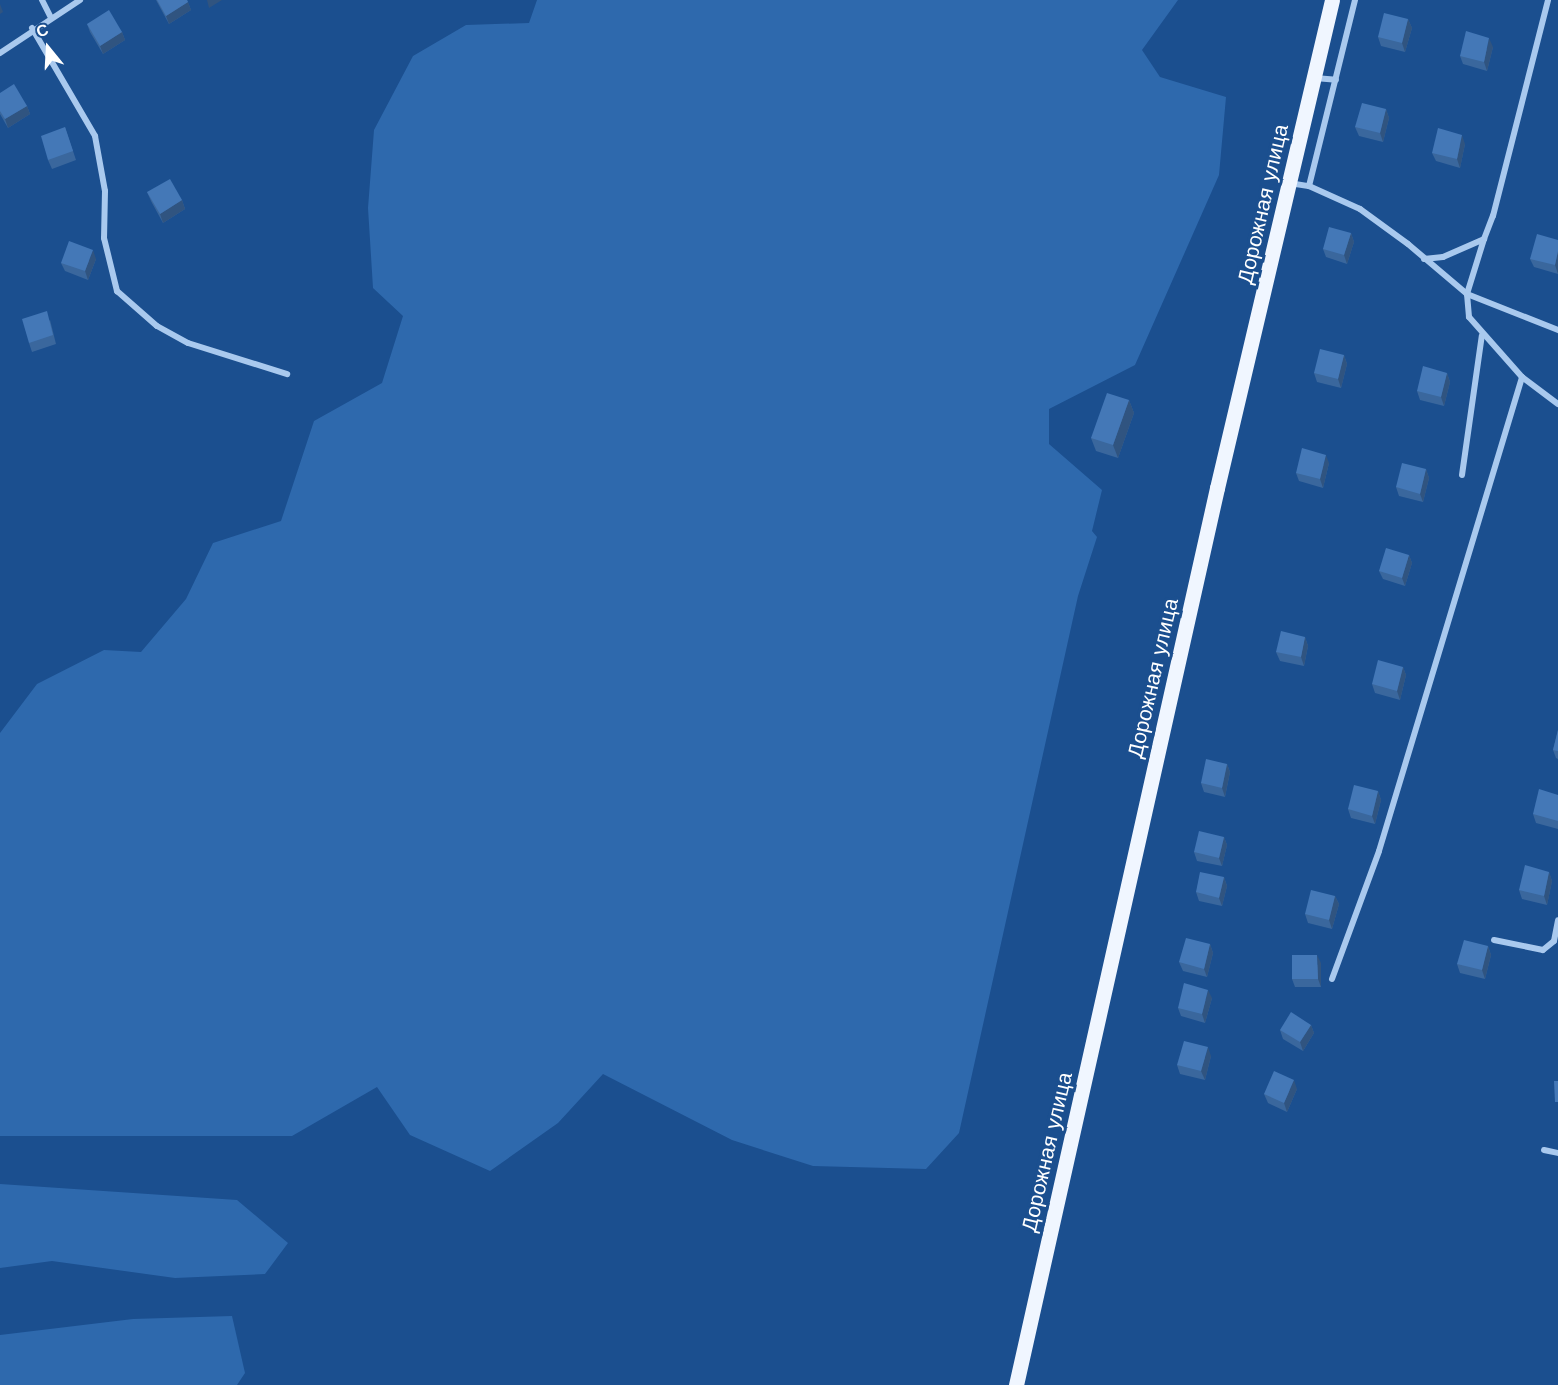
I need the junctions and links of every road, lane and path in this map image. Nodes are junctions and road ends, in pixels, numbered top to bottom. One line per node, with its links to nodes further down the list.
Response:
1 (42, 0): 6 (street)
2 (80, 0): 6 (street)
3 (1332, 0): 9 (main road, Дорожная улица)
4 (1355, 0): 10 (street)
5 (1548, 0): 13 (street)
6 (50, 16): 7 (street)
7 (32, 28): 8 (street); 18 (street)
8 (0, 53)
9 (1314, 78): 10 (street); 11 (main road, Дорожная улица)
10 (1336, 80): 12 (street)
11 (1289, 183): 12 (street); 27 (main road, Дорожная улица)
12 (1309, 186): 14 (street)
13 (1484, 239): 14 (street); 15 (street)
14 (1424, 259): 15 (street)
15 (1467, 294): 16 (street); 17 (street)
16 (1558, 330)
17 (1482, 334): 19 (street); 21 (street)
18 (287, 375)
19 (1522, 376): 20 (street); 24 (street)
20 (1558, 404)
21 (1462, 476)
22 (1558, 920): 23 (street)
23 (1494, 940)
24 (1332, 979)
25 (1544, 1150): 26 (street)
26 (1558, 1153)
27 (1016, 1385)

